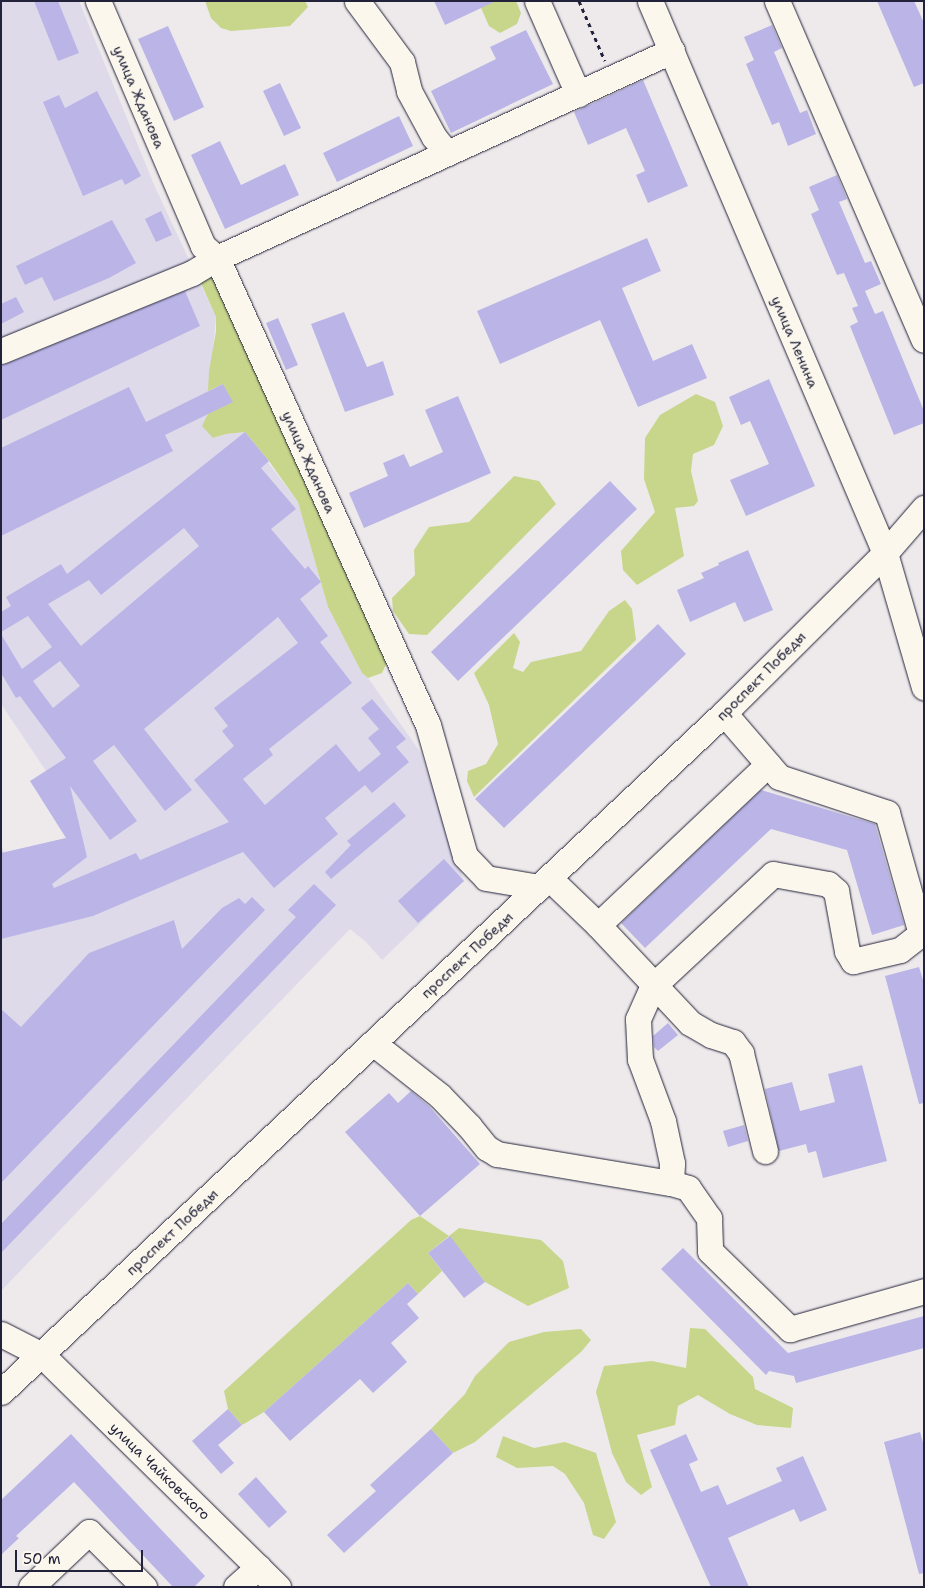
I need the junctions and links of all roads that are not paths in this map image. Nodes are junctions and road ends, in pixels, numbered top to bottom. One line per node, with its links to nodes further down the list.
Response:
1 (98, 1): 9 (street, улица Жданова)
2 (357, 1): 8 (street)
3 (537, 1): 7 (street)
4 (650, 1): 6 (street, улица Ленина)
5 (776, 1): 10 (street)
6 (672, 51): 7 (street); 13 (street, улица Ленина)
7 (578, 94): 8 (street)
8 (447, 154): 9 (street)
9 (217, 258): 11 (street); 17 (street, улица Жданова)
10 (924, 340)
11 (1, 351)
12 (924, 508): 13 (street, проспект Победы)
13 (885, 553): 14 (street, улица Ленина); 15 (street, проспект Победы)
14 (924, 688)
15 (724, 713): 16 (street); 17 (street, проспект Победы)
16 (768, 764): 18 (street); 19 (street)
17 (544, 882): 18 (street); 21 (street, проспект Победы)
18 (598, 925): 20 (street)
19 (922, 932): 20 (street)
20 (653, 986): 22 (street); 23 (street)
21 (373, 1043): 23 (street); 26 (street, проспект Победы)
22 (764, 1151)
23 (671, 1183): 24 (street)
24 (924, 1291)
25 (1, 1334): 26 (street, улица Чайковского)
26 (42, 1354): 27 (street, проспект Победы); 28 (street, улица Чайковского)
27 (1, 1392)
28 (258, 1566): 31 (street); 32 (street, улица Чайковского)
29 (31, 1587): 30 (street)
30 (144, 1587)
31 (236, 1587)
32 (278, 1587)

